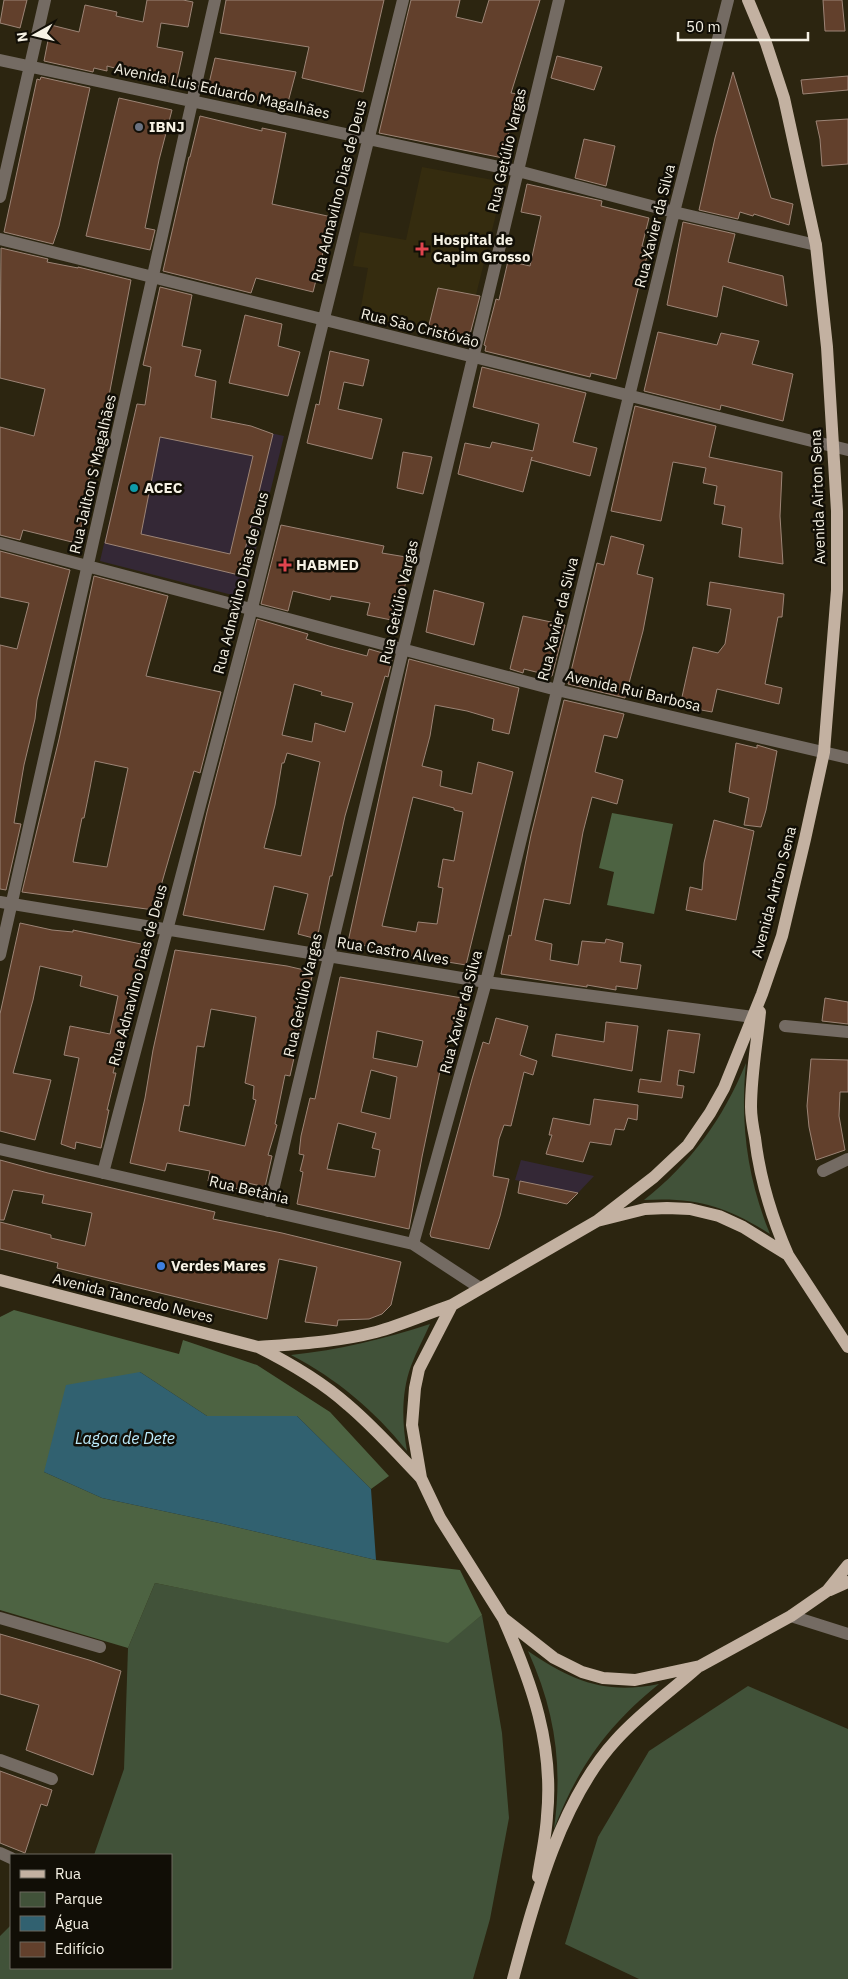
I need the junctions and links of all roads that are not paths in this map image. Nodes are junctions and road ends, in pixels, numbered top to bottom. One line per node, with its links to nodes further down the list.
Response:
1 (45, 0): 8 (street)
2 (215, 0): 9 (street, Rua Jailton S Magalhães)
3 (404, 0): 10 (street, Rua Adnavilno Dias de Deus)
4 (559, 0): 11 (street, Rua Getúlio Vargas)
5 (728, 0): 13 (street, Rua Xavier da Silva)
6 (748, 0): 15 (main road, Avenida Airton Sena)
7 (0, 60): 8 (street, Avenida Luis Eduardo Magalhães)
8 (30, 66): 9 (street, Avenida Luis Eduardo Magalhães); 12 (street)
9 (192, 101): 10 (street, Avenida Luis Eduardo Magalhães); 16 (street, Rua Jailton S Magalhães)
10 (369, 140): 11 (street, Avenida Luis Eduardo Magalhães); 17 (street, Rua Adnavilno Dias de Deus)
11 (518, 171): 13 (street, Avenida Luis Eduardo Magalhães); 18 (street, Rua Getúlio Vargas)
12 (0, 197)
13 (674, 212): 15 (street, Avenida Luis Eduardo Magalhães); 19 (street, Rua Xavier da Silva)
14 (0, 239): 16 (street, Rua São Cristóvão)
15 (816, 245): 20 (main road, Avenida Airton Sena)
16 (153, 276): 17 (street, Rua São Cristóvão); 23 (street, Rua Jailton S Magalhães)
17 (324, 320): 18 (street, Rua São Cristóvão); 24 (street, Rua Adnavilno Dias de Deus)
18 (474, 358): 19 (street, Rua São Cristóvão); 25 (street, Rua Getúlio Vargas)
19 (629, 397): 20 (street, Rua São Cristóvão); 26 (street, Rua Xavier da Silva)
20 (832, 446): 21 (street, Rua São Cristóvão); 27 (main road, Avenida Airton Sena)
21 (848, 450)
22 (0, 543): 23 (street, Avenida Rui Barbosa)
23 (89, 566): 24 (street, Avenida Rui Barbosa); 29 (street, Rua Jailton S Magalhães)
24 (252, 608): 25 (street, Avenida Rui Barbosa); 30 (street, Rua Adnavilno Dias de Deus)
25 (404, 650): 26 (street, Avenida Rui Barbosa); 32 (street, Rua Getúlio Vargas)
26 (557, 690): 27 (street, Avenida Rui Barbosa); 33 (street, Rua Xavier da Silva)
27 (824, 752): 28 (street, Avenida Rui Barbosa); 34 (main road, Avenida Airton Sena)
28 (848, 758)
29 (6, 903): 30 (street, Rua Castro Alves); 31 (street, Rua Jailton S Magalhães)
30 (167, 928): 32 (street, Rua Castro Alves); 41 (street, Rua Adnavilno Dias de Deus)
31 (0, 955)
32 (328, 956): 33 (street, Rua Castro Alves); 42 (street, Rua Getúlio Vargas)
33 (486, 982): 35 (street, Rua Castro Alves); 44 (street, Rua Xavier da Silva)
34 (762, 994): 35 (main road); 45 (main road)
35 (753, 1017): 43 (main road)
36 (785, 1026): 37 (street)
37 (848, 1032)
38 (0, 1149): 41 (street, Rua Betânia)
39 (848, 1159): 40 (street)
40 (822, 1171)
41 (103, 1173): 42 (street, Rua Betânia)
42 (268, 1211): 44 (street, Rua Betânia)
43 (597, 1221): 45 (main road); 47 (main road)
44 (414, 1244): 47 (street, Rua Betânia)
45 (788, 1255): 50 (main road)
46 (0, 1280): 49 (main road, Avenida Tancredo Neves)
47 (480, 1288): 48 (main road)
48 (452, 1305): 49 (main road); 51 (main road)
49 (258, 1347): 51 (main road)
50 (848, 1347)
51 (421, 1478): 57 (main road)
52 (848, 1565): 54 (main road)
53 (848, 1582): 54 (main road)
54 (827, 1591): 55 (main road)
55 (791, 1616): 58 (street); 60 (main road)
56 (0, 1618): 59 (street)
57 (503, 1618): 60 (main road); 63 (main road)
58 (848, 1634)
59 (100, 1647)
60 (700, 1666): 63 (main road)
61 (0, 1760): 62 (street)
62 (52, 1779)
63 (533, 1906): 64 (main road)
64 (513, 1979)

